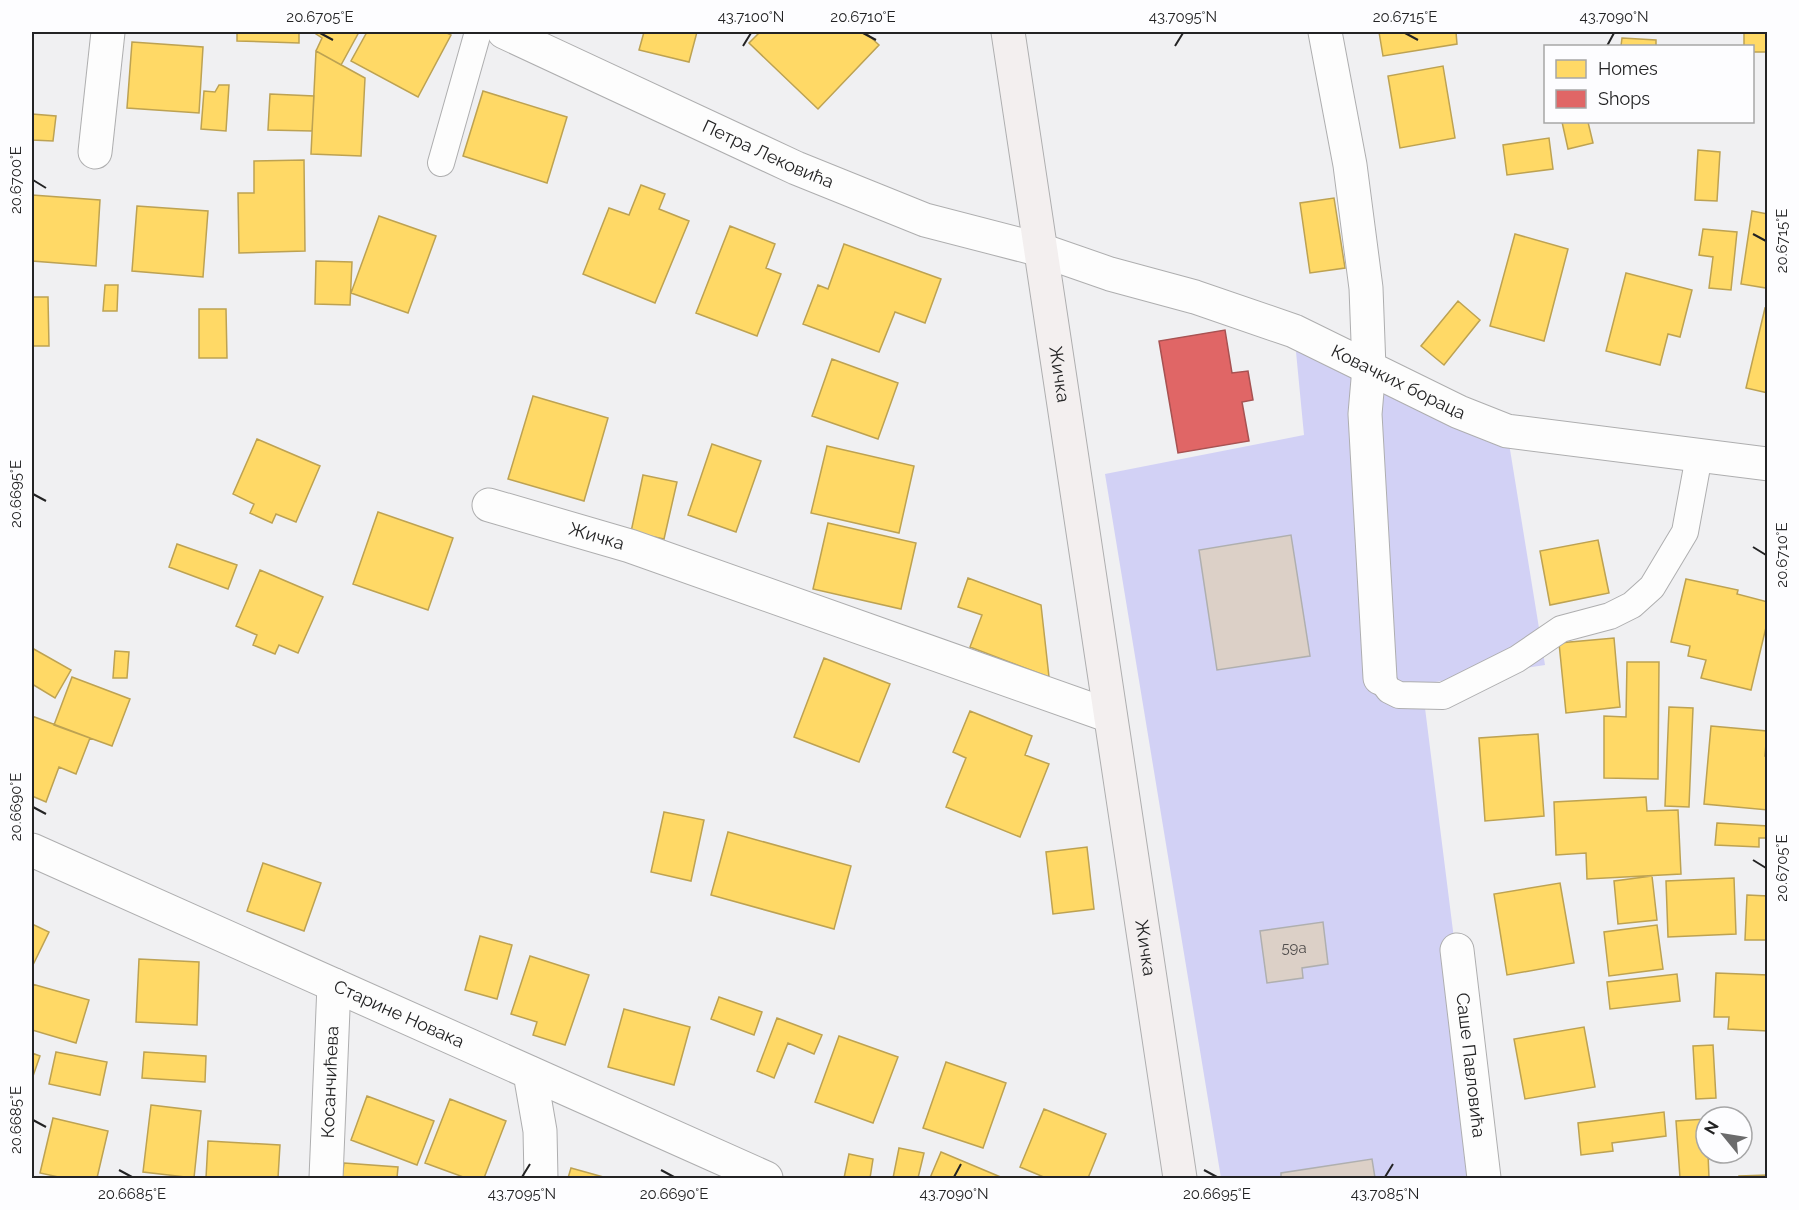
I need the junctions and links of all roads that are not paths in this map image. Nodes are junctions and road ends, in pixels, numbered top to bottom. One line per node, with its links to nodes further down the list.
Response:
1 (108, 32): 6 (street)
2 (478, 32): 7 (lane)
3 (504, 32): 8 (street, Петра Лековића)
4 (1008, 32): 8 (main road, Жичка)
5 (1325, 32): 9 (street)
6 (95, 152)
7 (441, 163)
8 (1041, 250): 9 (street, Ковачких бораца); 14 (main road, Жичка)
9 (1369, 368): 10 (street, Ковачких бораца); 13 (street)
10 (1699, 456): 11 (street, Ковачких бораца); 13 (lane)
11 (1767, 464)
12 (489, 505): 14 (street, Жичка)
13 (1380, 678)
14 (1110, 716): 22 (main road, Жичка)
15 (32, 850): 17 (street, Старине Новака)
16 (1457, 950): 23 (street, Саше Павловића)
17 (334, 986): 18 (street, Старине Новака); 19 (street, Косанчићева)
18 (530, 1073): 20 (street); 21 (street, Старине Новака)
19 (326, 1179)
20 (541, 1179)
21 (766, 1179)
22 (1180, 1179)
23 (1485, 1179)

